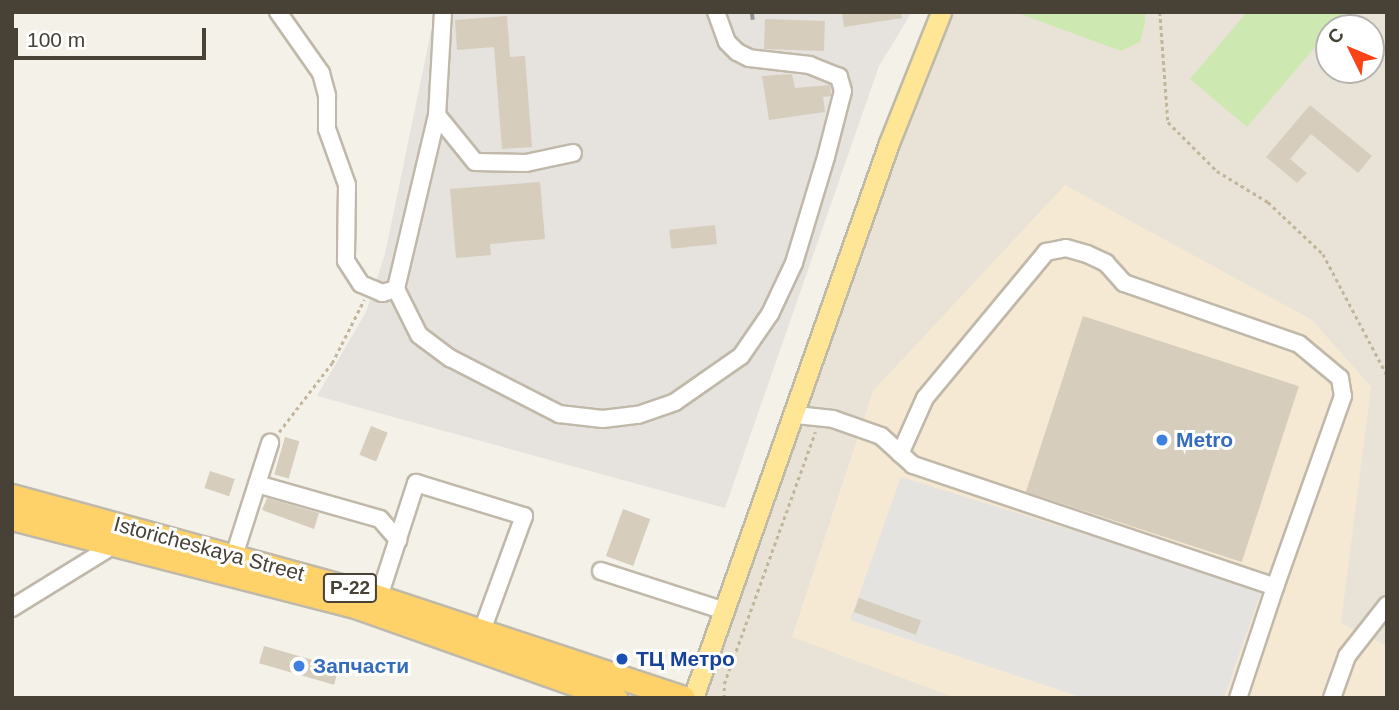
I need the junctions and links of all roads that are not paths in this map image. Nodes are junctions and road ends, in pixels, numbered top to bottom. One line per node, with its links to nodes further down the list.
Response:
1 (278, 12): 7 (lane)
2 (443, 12): 5 (lane)
3 (716, 12): 7 (lane)
4 (941, 12): 8 (main road)
5 (437, 115): 6 (lane); 7 (lane)
6 (573, 153)
7 (396, 289)
8 (796, 415): 10 (lane); 22 (main road)
9 (270, 443): 11 (lane)
10 (900, 454): 18 (lane); 18 (lane)
11 (257, 484): 14 (lane); 16 (lane)
12 (12, 496): 16 (highway, Istoricheskaya Street / Р-22)
13 (12, 519): 15 (highway, Istoricheskaya Street / Р-22)
14 (397, 540): 19 (lane); 23 (lane)
15 (114, 545): 21 (lane); 24 (highway, Istoricheskaya Street / Р-22)
16 (234, 556): 19 (highway, Istoricheskaya Street / Р-22)
17 (601, 571): 22 (lane)
18 (1275, 587): 27 (lane)
19 (379, 597): 23 (highway, Istoricheskaya Street / Р-22)
20 (1387, 605): 28 (lane)
21 (12, 608)
22 (725, 611): 26 (main road)
23 (482, 631): 25 (highway, Istoricheskaya Street / Р-22)
24 (615, 698)
25 (683, 698)
26 (694, 698)
27 (1238, 698)
28 (1332, 698)

